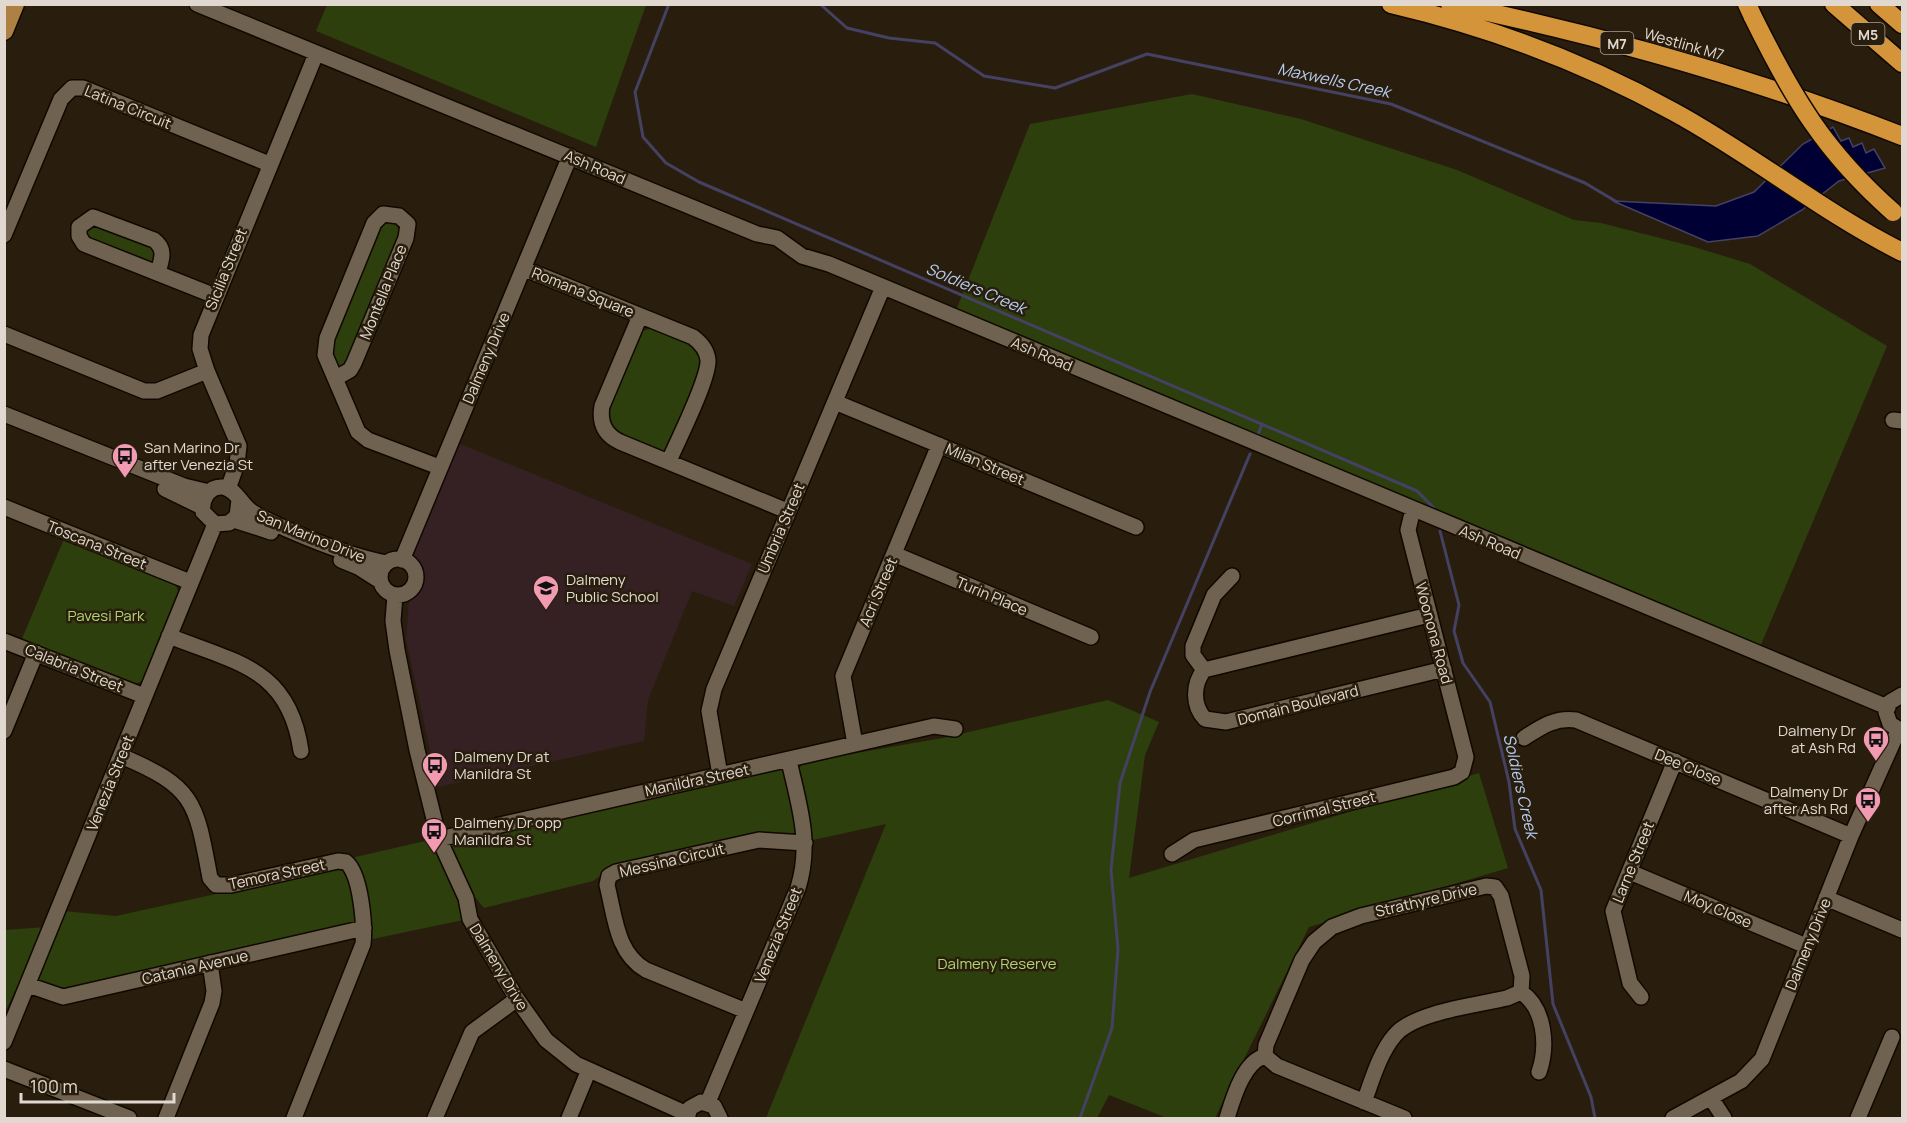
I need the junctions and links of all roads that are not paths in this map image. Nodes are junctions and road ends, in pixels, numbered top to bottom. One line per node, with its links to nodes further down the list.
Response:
1 (8, 4): 9 (main road)
2 (15, 4): 11 (main road)
3 (196, 4): 12 (street, Ash Road)
4 (1391, 4): 19 (highway)
5 (1450, 4): 14 (highway, Westlink M7 / M7)
6 (1834, 4): 13 (highway, M5)
7 (1879, 4): 10 (highway, M5)
8 (1750, 11): 17 (highway, bridge)
9 (4, 13)
10 (1902, 24)
11 (4, 31)
12 (316, 54): 15 (street, Ash Road); 16 (street, Sicilia Street)
13 (1902, 63)
14 (1902, 136)
15 (570, 156): 20 (street, Dalmeny Drive); 22 (street, Ash Road)
16 (269, 164): 18 (street, Latina Circuit); 23 (street, Sicilia Street)
17 (1898, 216)
18 (4, 235)
19 (1902, 252)
20 (525, 269): 24 (street, Romana Square); 33 (street, Dalmeny Drive)
21 (158, 272): 21 (street); 23 (street)
22 (883, 287): 28 (street, Umbria Street); 39 (street, Ash Road)
23 (215, 296): 26 (street, Sicilia Street)
24 (640, 316): 32 (street, Romana Square); 32 (street, Romana Square)
25 (4, 334): 26 (street)
26 (207, 371): 34 (street, Sicilia Street)
27 (336, 378): 27 (street, Montella Place); 33 (street, Montella Place)
28 (835, 402): 31 (street, Milan Street); 40 (street, Umbria Street)
29 (4, 414): 35 (street)
30 (4, 425): 38 (street)
31 (939, 445): 43 (street, Milan Street); 44 (street, Acri Street)
32 (669, 461): 40 (street, Romana Square)
33 (439, 467): 45 (street, Dalmeny Drive)
34 (228, 489): 35 (street); 36 (street)
35 (209, 492): 38 (street)
36 (239, 500): 41 (street); 45 (street, San Marino Drive)
37 (4, 507): 48 (street, Toscana Street)
38 (202, 507): 42 (street)
39 (1413, 510): 50 (street, Woonona Road); 59 (street, Ash Road)
40 (787, 511): 70 (street, Umbria Street)
41 (234, 520): 42 (street); 47 (street, San Marino Drive)
42 (215, 524): 48 (street, Venezia Street)
43 (1136, 527)
44 (894, 554): 52 (street, Turin Place); 64 (street, Acri Street)
45 (395, 561): 47 (street); 49 (street)
46 (1232, 576): 56 (street)
47 (380, 581): 49 (street)
48 (190, 582): 51 (street, Venezia Street)
49 (395, 595): 72 (street, Dalmeny Drive)
50 (1429, 615): 55 (street, Woonona Road); 56 (street)
51 (169, 636): 58 (street, Venezia Street); 65 (street)
52 (1091, 638)
53 (4, 641): 54 (street, Calabria Street)
54 (36, 653): 58 (street, Calabria Street); 61 (street)
55 (1444, 669): 56 (street, Domain Boulevard); 67 (street, Woonona Road)
56 (1204, 670)
57 (1902, 695): 59 (street)
58 (144, 696): 66 (street, Venezia Street)
59 (1887, 707): 62 (street)
60 (956, 729): 64 (street, Manildra Street)
61 (4, 731)
62 (1900, 731): 71 (street, Dalmeny Drive)
63 (1524, 738): 69 (street, Dee Close)
64 (855, 744): 68 (street, Manildra Street)
65 (301, 751)
66 (121, 756): 77 (street, Temora Street); 81 (street, Venezia Street)
67 (1466, 757): 74 (street, Corrimal Street)
68 (789, 760): 70 (street, Manildra Street); 73 (street, Venezia Street)
69 (1675, 761): 71 (street, Dee Close); 75 (street, Larne Street)
70 (720, 775): 72 (street, Manildra Street)
71 (1851, 836): 76 (street, Dalmeny Drive)
72 (439, 838): 84 (street, Dalmeny Drive)
73 (805, 843): 85 (street, Venezia Street); 85 (street, Messina Circuit)
74 (1172, 854)
75 (1630, 872): 79 (street, Moy Close); 83 (street, Larne Street)
76 (1826, 898): 78 (street); 79 (street, Dalmeny Drive)
77 (364, 928): 80 (street, Catania Avenue); 98 (street, Temora Street)
78 (1902, 930)
79 (1806, 946): 92 (street, Dalmeny Drive)
80 (210, 963): 81 (street, Catania Avenue); 97 (street)
81 (28, 985): 87 (street, Venezia Street)
82 (1521, 992): 88 (street, Strathyre Drive); 91 (street); 94 (street)
83 (1641, 997)
84 (517, 999): 90 (street, Dalmeny Drive); 99 (street)
85 (746, 1011): 93 (street, Venezia Street)
86 (1892, 1037): 106 (street)
87 (4, 1042)
88 (1265, 1056): 94 (street); 102 (street)
89 (4, 1069): 96 (street)
90 (588, 1072): 95 (street, Dalmeny Drive); 100 (street)
91 (1539, 1072)
92 (1712, 1098): 104 (street, Dalmeny Drive); 105 (street)
93 (708, 1102): 95 (street); 101 (street)
94 (1364, 1102): 103 (street)
95 (687, 1116)
96 (129, 1119)
97 (166, 1119)
98 (294, 1119)
99 (435, 1119)
100 (569, 1119)
101 (720, 1119)
102 (1227, 1119)
103 (1404, 1119)
104 (1673, 1119)
105 (1724, 1119)
106 (1858, 1119)

